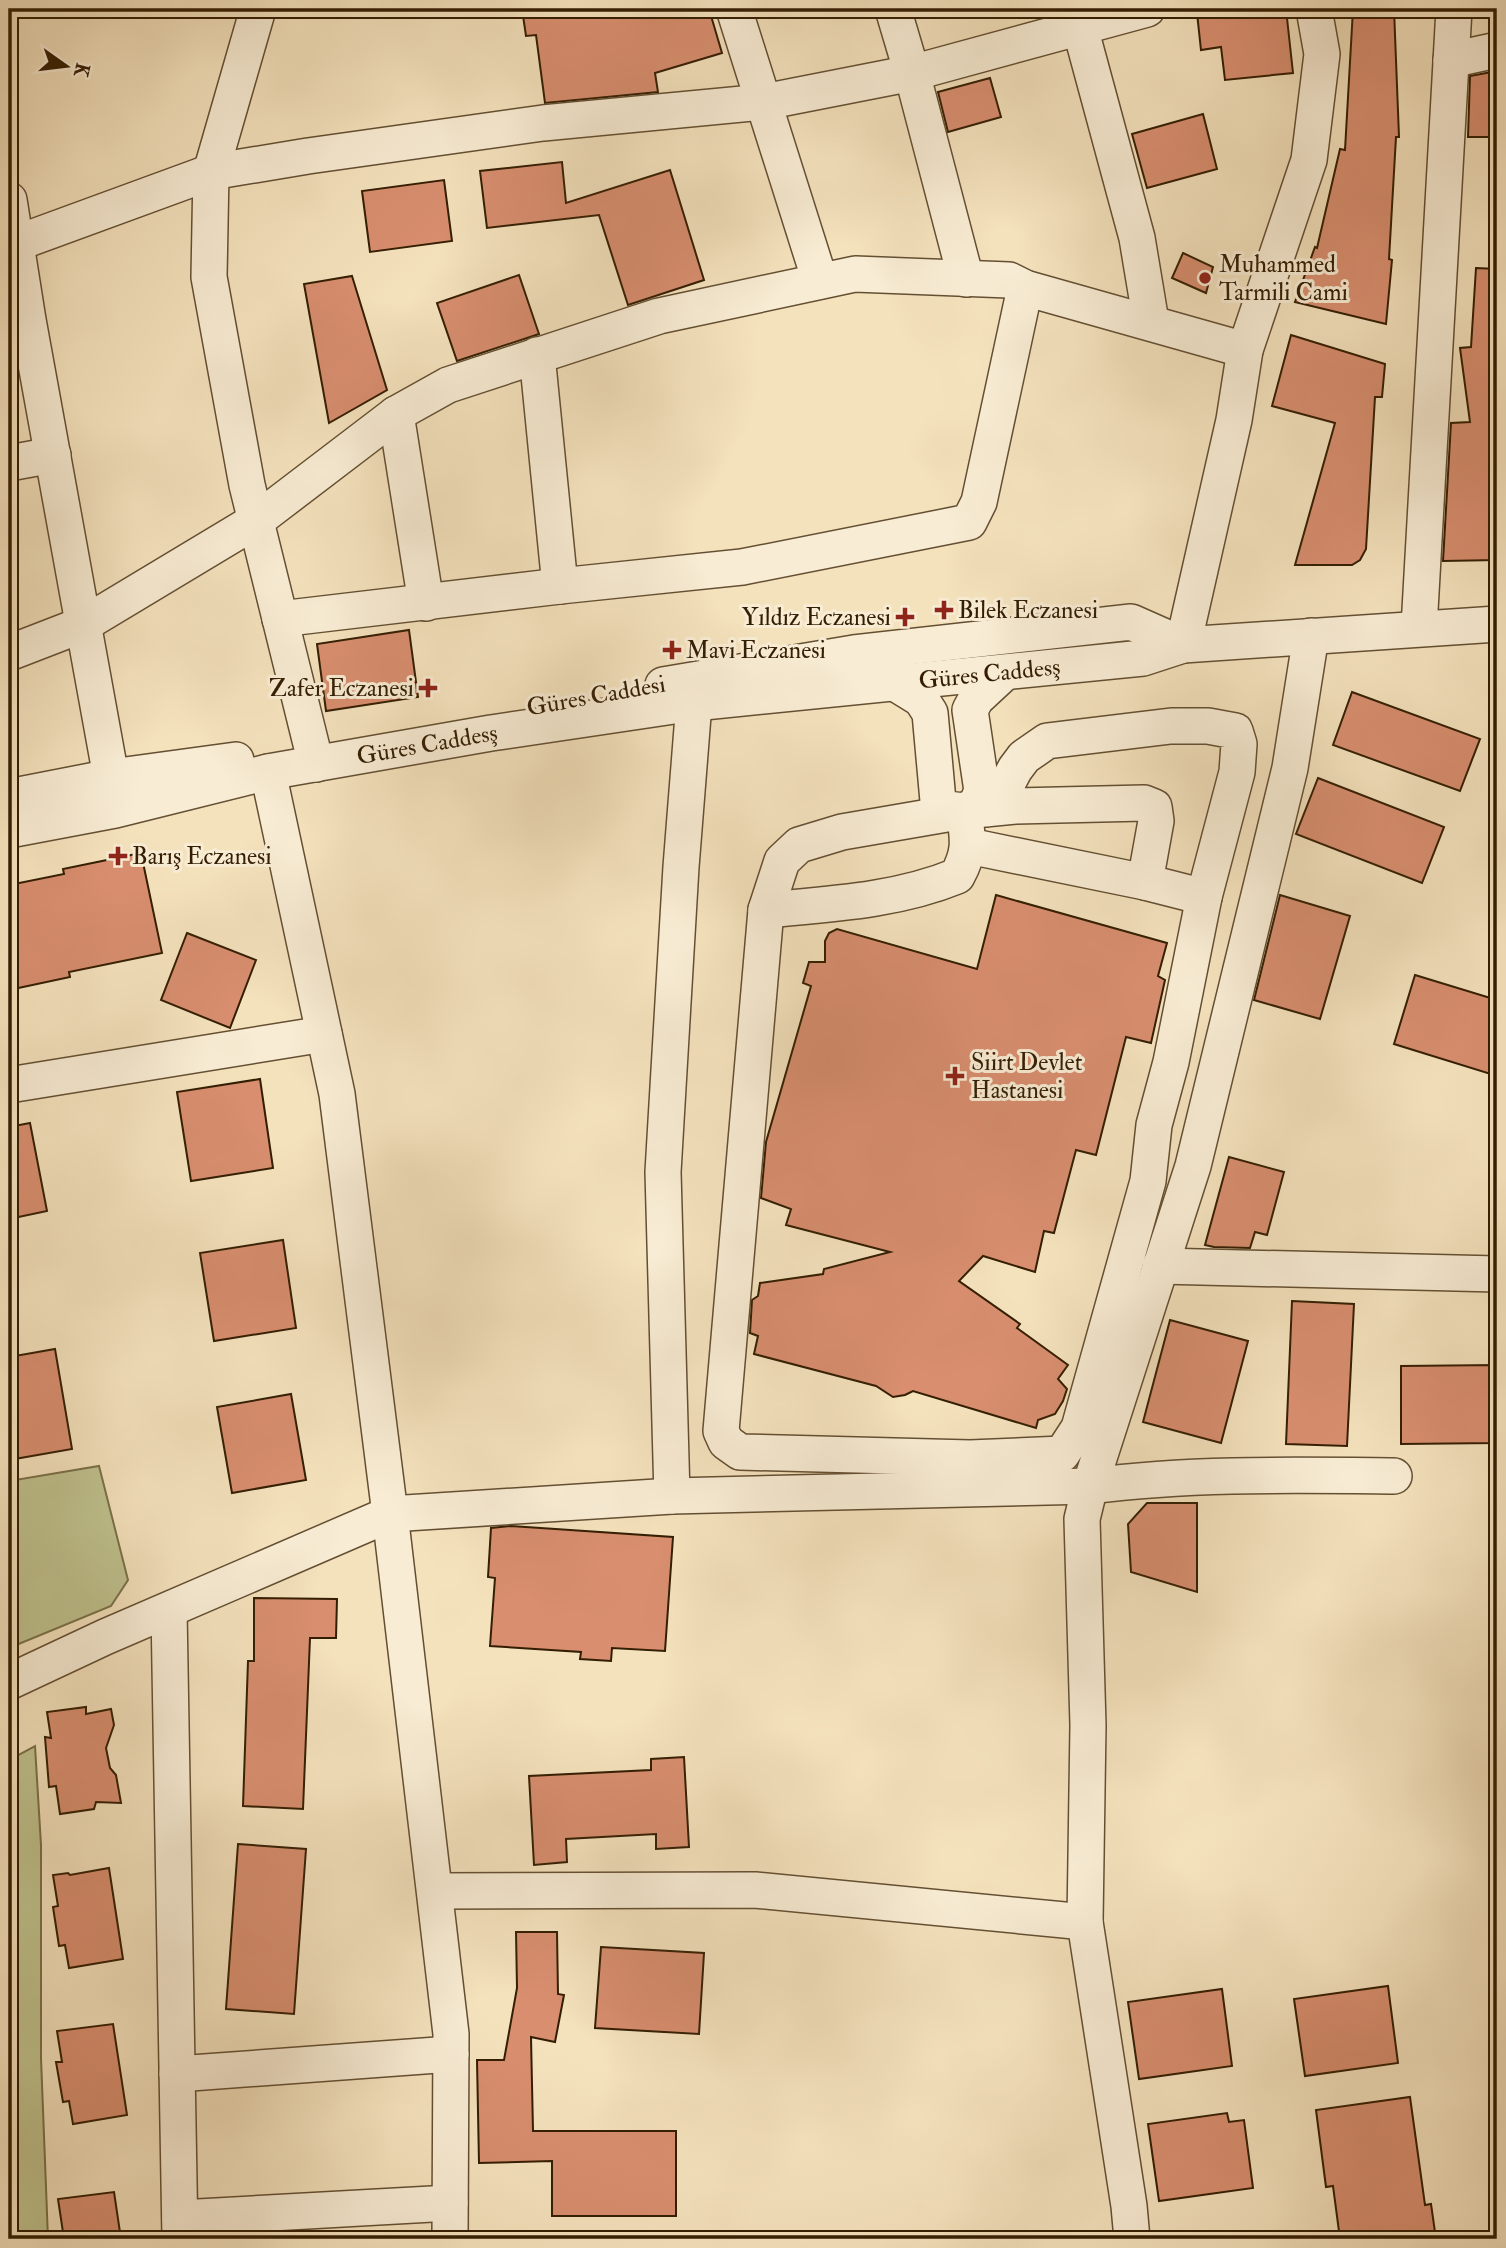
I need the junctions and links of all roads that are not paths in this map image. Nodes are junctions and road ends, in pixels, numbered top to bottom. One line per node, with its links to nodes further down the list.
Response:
1 (258, 9): 12 (street)
2 (734, 9): 11 (street)
3 (893, 9): 10 (street)
4 (1147, 9): 7 (street)
5 (1314, 9): 19 (street)
6 (1454, 9): 9 (street)
7 (1077, 17): 10 (street); 18 (street)
8 (1497, 50): 9 (street)
9 (1451, 60): 30 (street)
10 (912, 73): 11 (street); 15 (street)
11 (764, 102): 12 (street); 16 (street)
12 (211, 172): 14 (street); 24 (street)
13 (9, 200): 14 (street)
14 (12, 245): 22 (street)
15 (966, 279): 16 (street); 17 (street)
16 (820, 281): 20 (street)
17 (1026, 288): 18 (street); 25 (street)
18 (1151, 322): 19 (street)
19 (1245, 350): 32 (street)
20 (537, 355): 21 (street); 25 (street)
21 (396, 414): 24 (street); 26 (street)
22 (53, 456): 23 (street); 28 (street)
23 (9, 463)
24 (257, 520): 27 (street); 28 (street)
25 (560, 586): 26 (street)
26 (426, 603): 27 (street)
27 (280, 619): 37 (street)
28 (84, 624): 33 (street); 39 (street)
29 (1497, 624): 30 (street)
30 (1419, 628): 31 (street)
31 (1311, 636): 32 (street); 49 (street)
32 (1183, 645): 34 (street, Güres Caddesş); 37 (street, Güres Caddesi)
33 (9, 653)
34 (1004, 673): 35 (street, Güres Caddesş); 41 (street)
35 (895, 683): 36 (street, Güres Caddesş); 41 (street)
36 (694, 703): 37 (street, Güres Caddesş); 53 (street)
37 (313, 754): 38 (street, Güres Caddesş); 39 (street, Güres Caddesi)
38 (268, 772): 42 (street, Güres Caddesş); 47 (street)
39 (111, 777): 40 (street, Güres Caddesi)
40 (9, 797)
41 (976, 810): 43 (street); 44 (street); 45 (street); 46 (street)
42 (9, 830)
43 (969, 846): 44 (street); 46 (street)
44 (1145, 882): 45 (street)
45 (1204, 897): 46 (street)
46 (766, 911)
47 (324, 1034): 48 (street); 54 (street)
48 (9, 1084)
49 (1160, 1266): 50 (street); 52 (street)
50 (1497, 1274)
51 (1394, 1476): 52 (street)
52 (1090, 1486): 53 (street); 58 (street)
53 (672, 1496): 54 (street)
54 (390, 1514): 55 (street); 57 (street)
55 (169, 1609): 56 (street); 60 (street)
56 (9, 1682)
57 (435, 1891): 58 (street); 59 (street)
58 (1085, 1922): 64 (street)
59 (451, 2054): 60 (street); 61 (street)
60 (177, 2074): 62 (street)
61 (450, 2203): 62 (street); 63 (street)
62 (180, 2229)
63 (450, 2239)
64 (1132, 2239)

